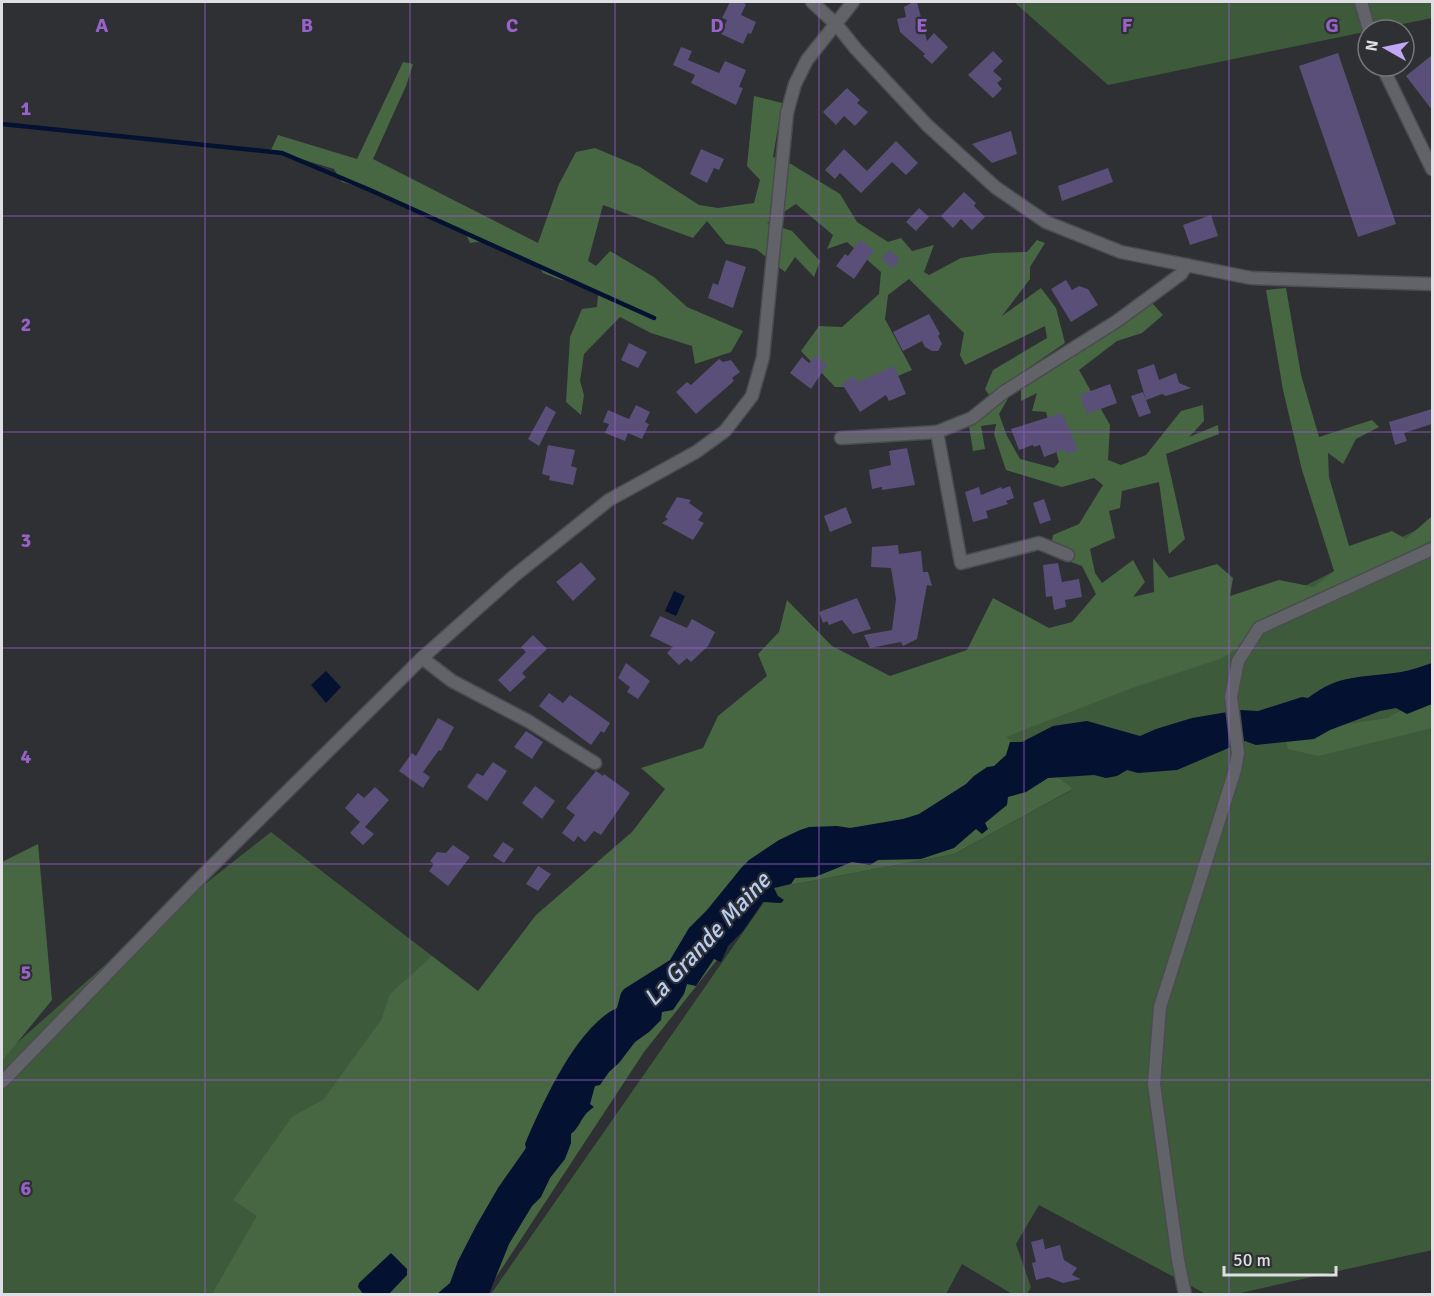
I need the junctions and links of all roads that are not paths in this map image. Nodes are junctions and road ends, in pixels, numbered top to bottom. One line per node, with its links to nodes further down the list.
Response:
1 (812, 2): 5 (street)
2 (853, 2): 5 (street)
3 (1361, 2): 4 (street)
4 (1366, 18)
5 (836, 24): 8 (street); 14 (street)
6 (1388, 78): 7 (street)
7 (1432, 168)
8 (1187, 265): 9 (street); 10 (street)
9 (1432, 284)
10 (938, 432): 11 (street); 13 (street)
11 (841, 438)
12 (1432, 549): 17 (street)
13 (1068, 555)
14 (422, 658): 15 (street); 16 (street)
15 (595, 763)
16 (2, 1082)
17 (1185, 1294)

